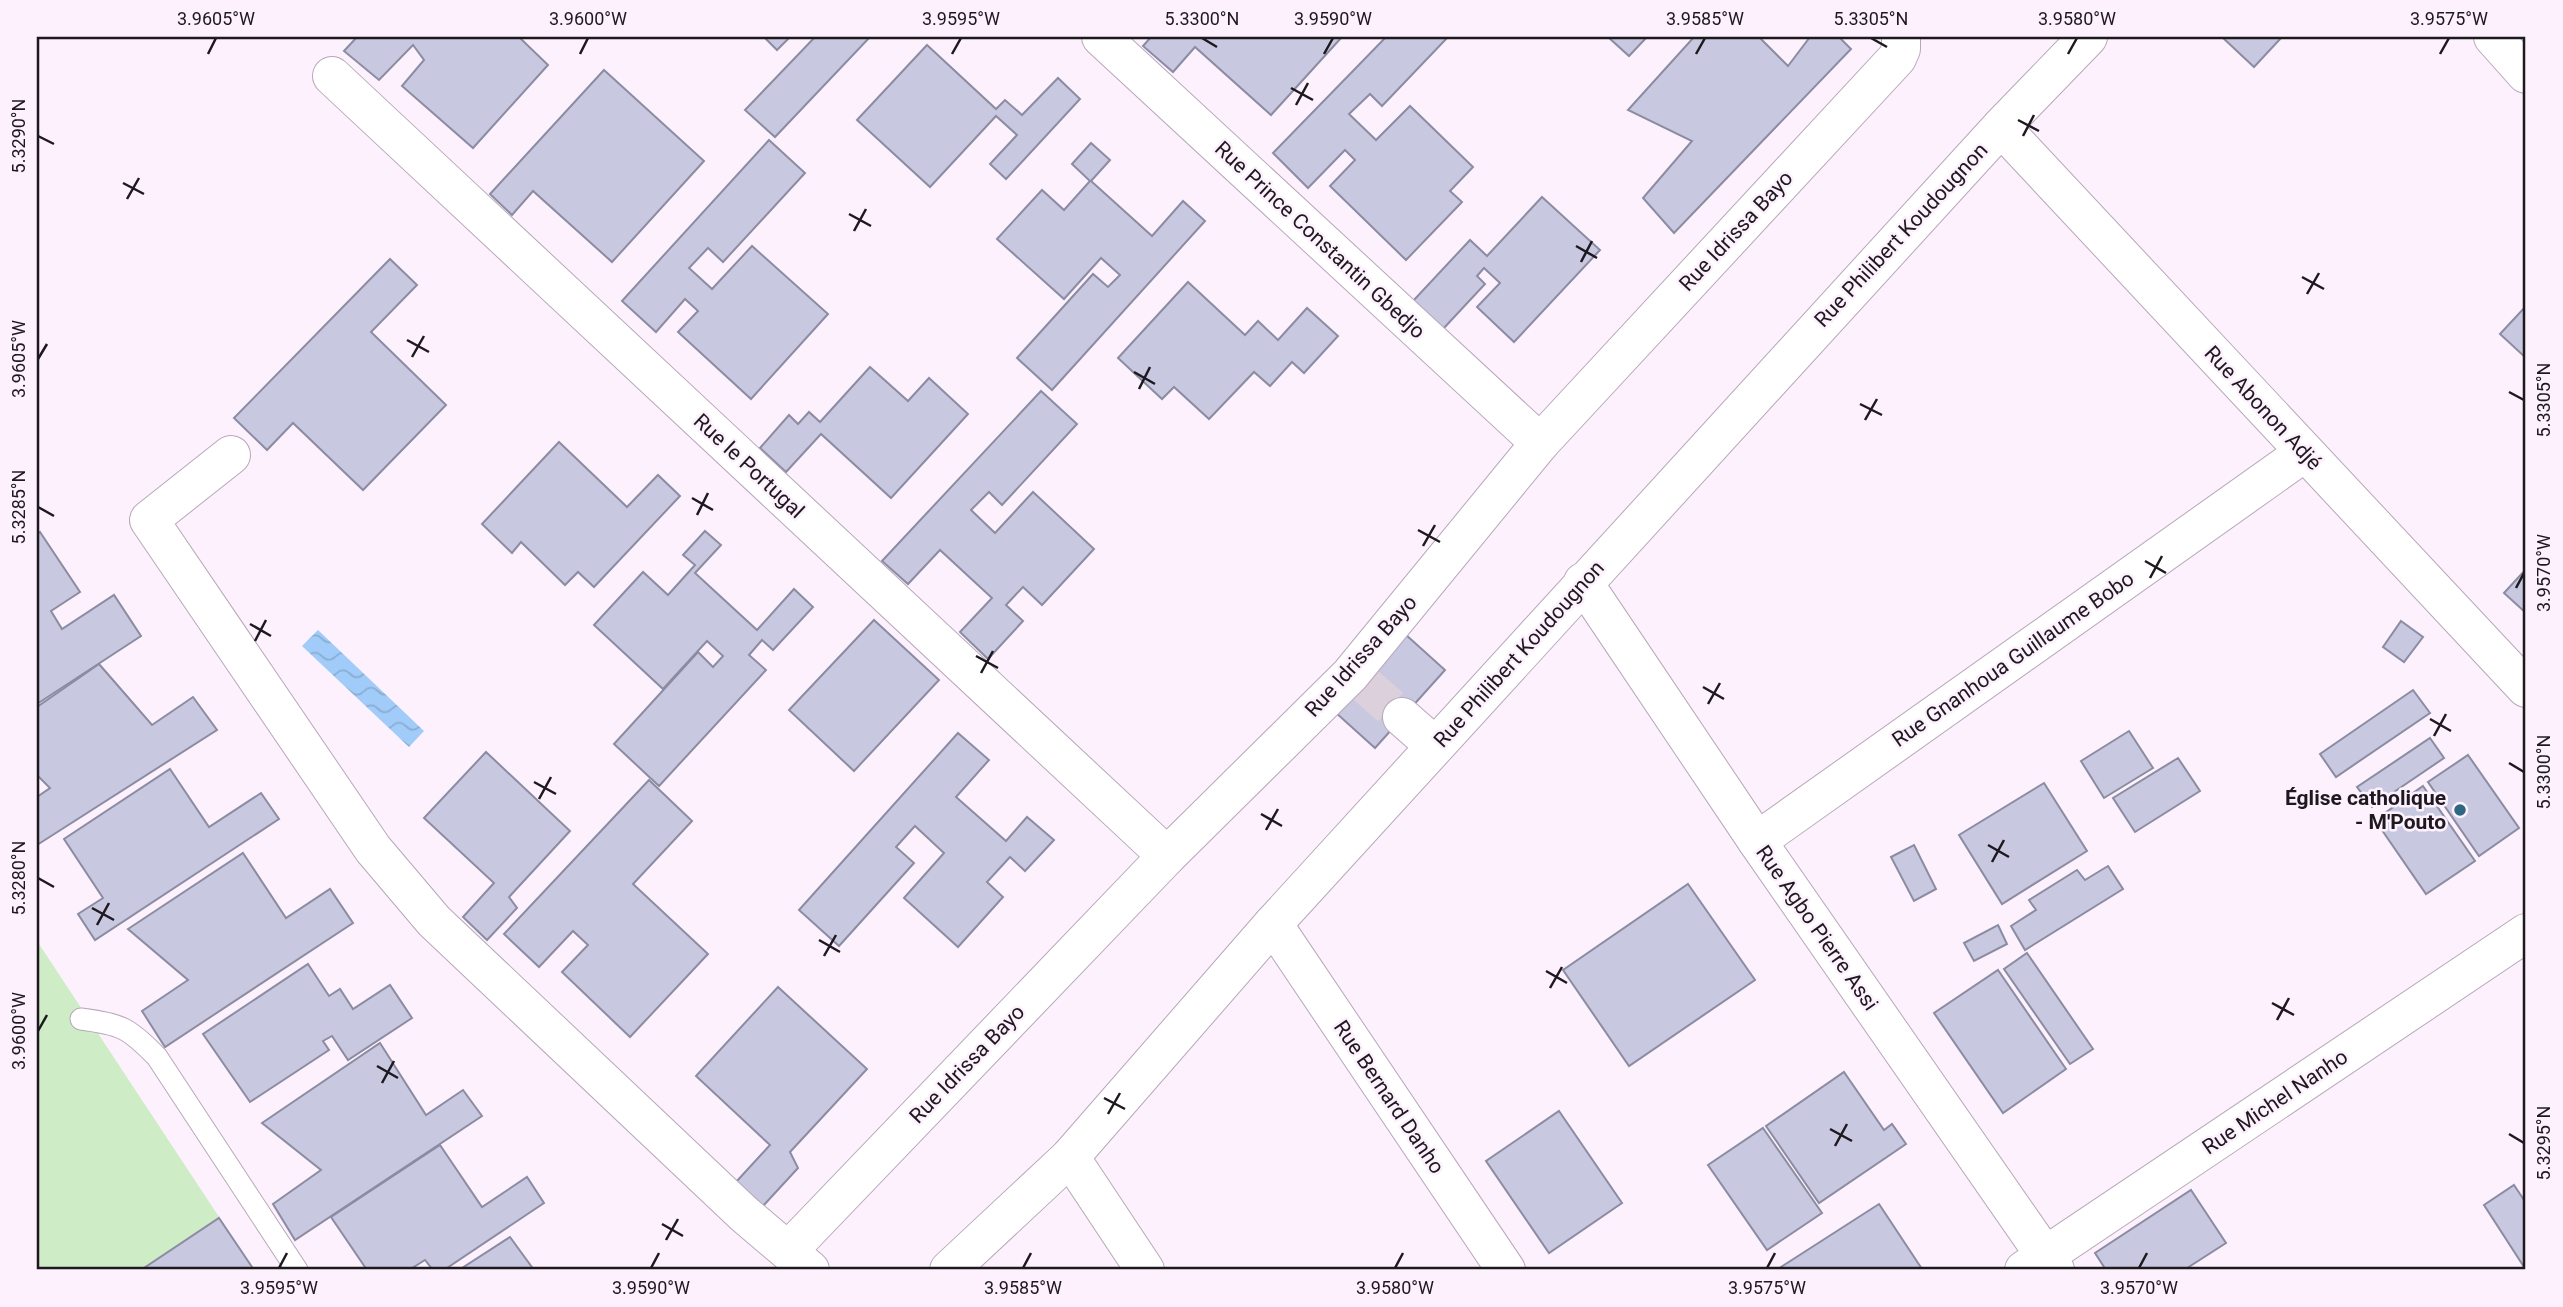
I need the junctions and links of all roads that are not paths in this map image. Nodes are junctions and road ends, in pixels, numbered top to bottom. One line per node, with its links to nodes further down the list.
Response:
1 (1101, 37): 8 (street, Rue Prince Constantin Gbedjo)
2 (1900, 37): 8 (street, Rue Idrissa Bayo)
3 (2088, 37): 7 (street, Rue Philibert Koudougnon)
4 (2493, 37): 5 (street)
5 (2526, 74)
6 (332, 76): 16 (street, Rue le Portugal)
7 (2001, 127): 9 (street, Rue Abonon Adjé); 11 (street, Rue Philibert Koudougnon)
8 (1540, 443): 16 (street, Rue Idrissa Bayo)
9 (2304, 453): 12 (street, Rue Abonon Adjé); 15 (street, Rue Gnanhoua Guillaume Bobo)
10 (231, 454): 21 (street)
11 (1583, 582): 14 (street, Rue Philibert Koudougnon); 15 (street, Rue Agbo Pierre Assi)
12 (2526, 688)
13 (1402, 717): 14 (street)
14 (1435, 746): 17 (street, Rue Philibert Koudougnon)
15 (1757, 841): 22 (street, Rue Agbo Pierre Assi)
16 (1167, 856): 21 (street, Rue Idrissa Bayo)
17 (1273, 924): 20 (street, Rue Philibert Koudougnon); 26 (street, Rue Bernard Danho)
18 (2526, 933): 22 (street, Rue Michel Nanho)
19 (81, 1019): 23 (lane)
20 (1070, 1157): 24 (street, Rue Philibert Koudougnon); 25 (street)
21 (799, 1261)
22 (2042, 1266)
23 (297, 1270)
24 (949, 1270)
25 (1145, 1270)
26 (1506, 1270)

